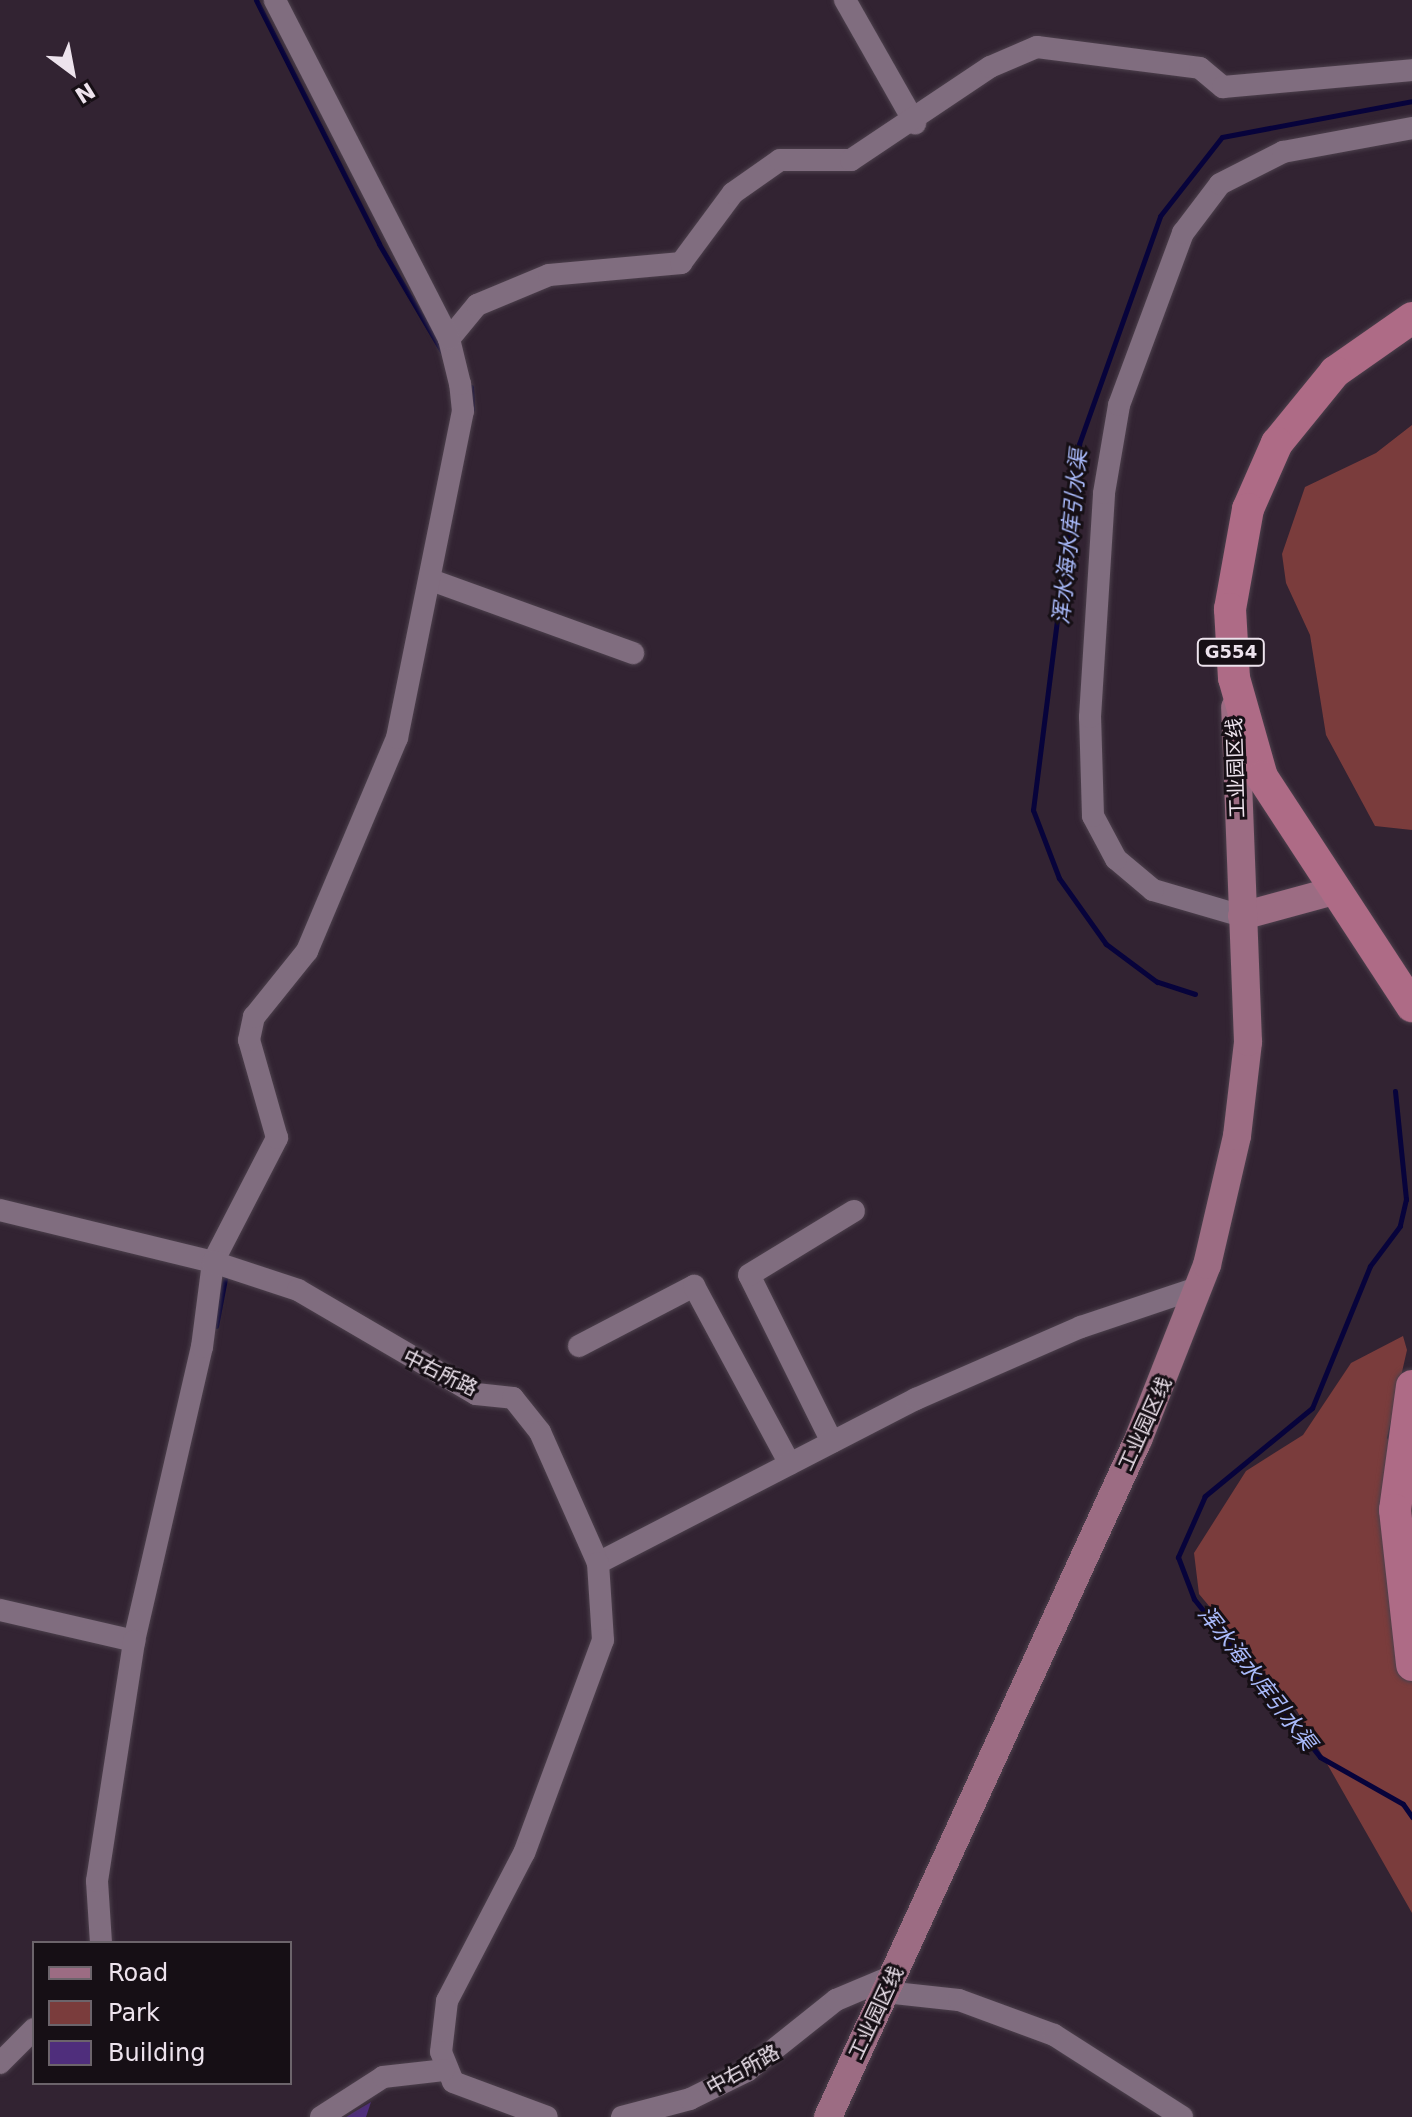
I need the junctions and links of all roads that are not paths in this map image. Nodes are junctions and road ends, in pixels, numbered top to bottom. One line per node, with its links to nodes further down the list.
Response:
1 (275, 0): 7 (street)
2 (845, 0): 4 (street)
3 (1412, 70): 4 (street)
4 (915, 123): 7 (street)
5 (1412, 128): 12 (street)
6 (1412, 318): 10 (highway, G554)
7 (453, 352): 8 (street)
8 (436, 582): 9 (street); 16 (street)
9 (633, 653)
10 (1234, 678): 11 (highway, G554); 12 (main road, 工业园区线)
11 (1337, 890): 12 (main road); 13 (highway, G554)
12 (1242, 916): 17 (main road, 工业园区线)
13 (1412, 1006)
14 (0, 1210): 16 (street, 中右所路)
15 (854, 1211): 20 (street)
16 (222, 1266): 22 (street, 中右所路); 24 (street)
17 (1200, 1287): 20 (street); 27 (main road, 工业园区线)
18 (579, 1346): 21 (street)
19 (1412, 1386): 25 (highway)
20 (832, 1442): 21 (street)
21 (790, 1464): 22 (street)
22 (598, 1563): 30 (street, 中右所路)
23 (0, 1610): 24 (street)
24 (134, 1641): 26 (street)
25 (1412, 1665)
26 (101, 1941)
27 (889, 1984): 33 (street, 中右所路); 34 (main road, 工业园区线); 35 (street)
28 (32, 2031): 29 (street)
29 (0, 2063)
30 (444, 2070): 31 (street); 32 (street)
31 (321, 2117)
32 (547, 2117)
33 (622, 2117)
34 (828, 2117)
35 (1182, 2117)

